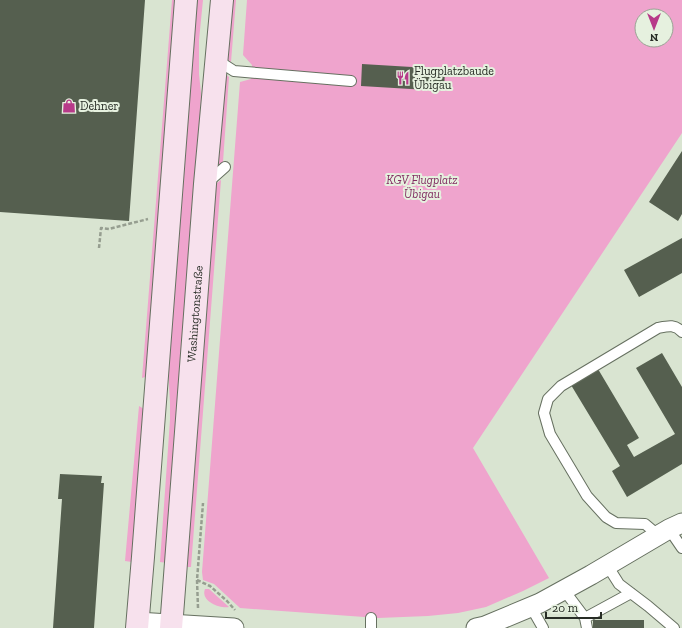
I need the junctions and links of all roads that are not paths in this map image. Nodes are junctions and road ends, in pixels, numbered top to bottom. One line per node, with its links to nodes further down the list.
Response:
1 (186, 0): 16 (main road)
2 (222, 0): 3 (main road, Washingtonstraße)
3 (225, 66): 4 (lane); 6 (main road, Washingtonstraße)
4 (351, 81)
5 (226, 167): 6 (lane)
6 (205, 184): 17 (main road, Washingtonstraße)
7 (682, 332): 8 (lane)
8 (670, 529): 9 (lane); 10 (street)
9 (682, 548)
10 (607, 565): 11 (street); 12 (lane)
11 (564, 590): 13 (street); 15 (lane)
12 (631, 593): 15 (lane); 20 (lane)
13 (532, 607): 18 (street); 19 (lane)
14 (235, 620): 17 (street)
15 (586, 623)
16 (137, 625): 17 (street)
17 (171, 626)
18 (476, 628)
19 (543, 628)
20 (674, 628)

